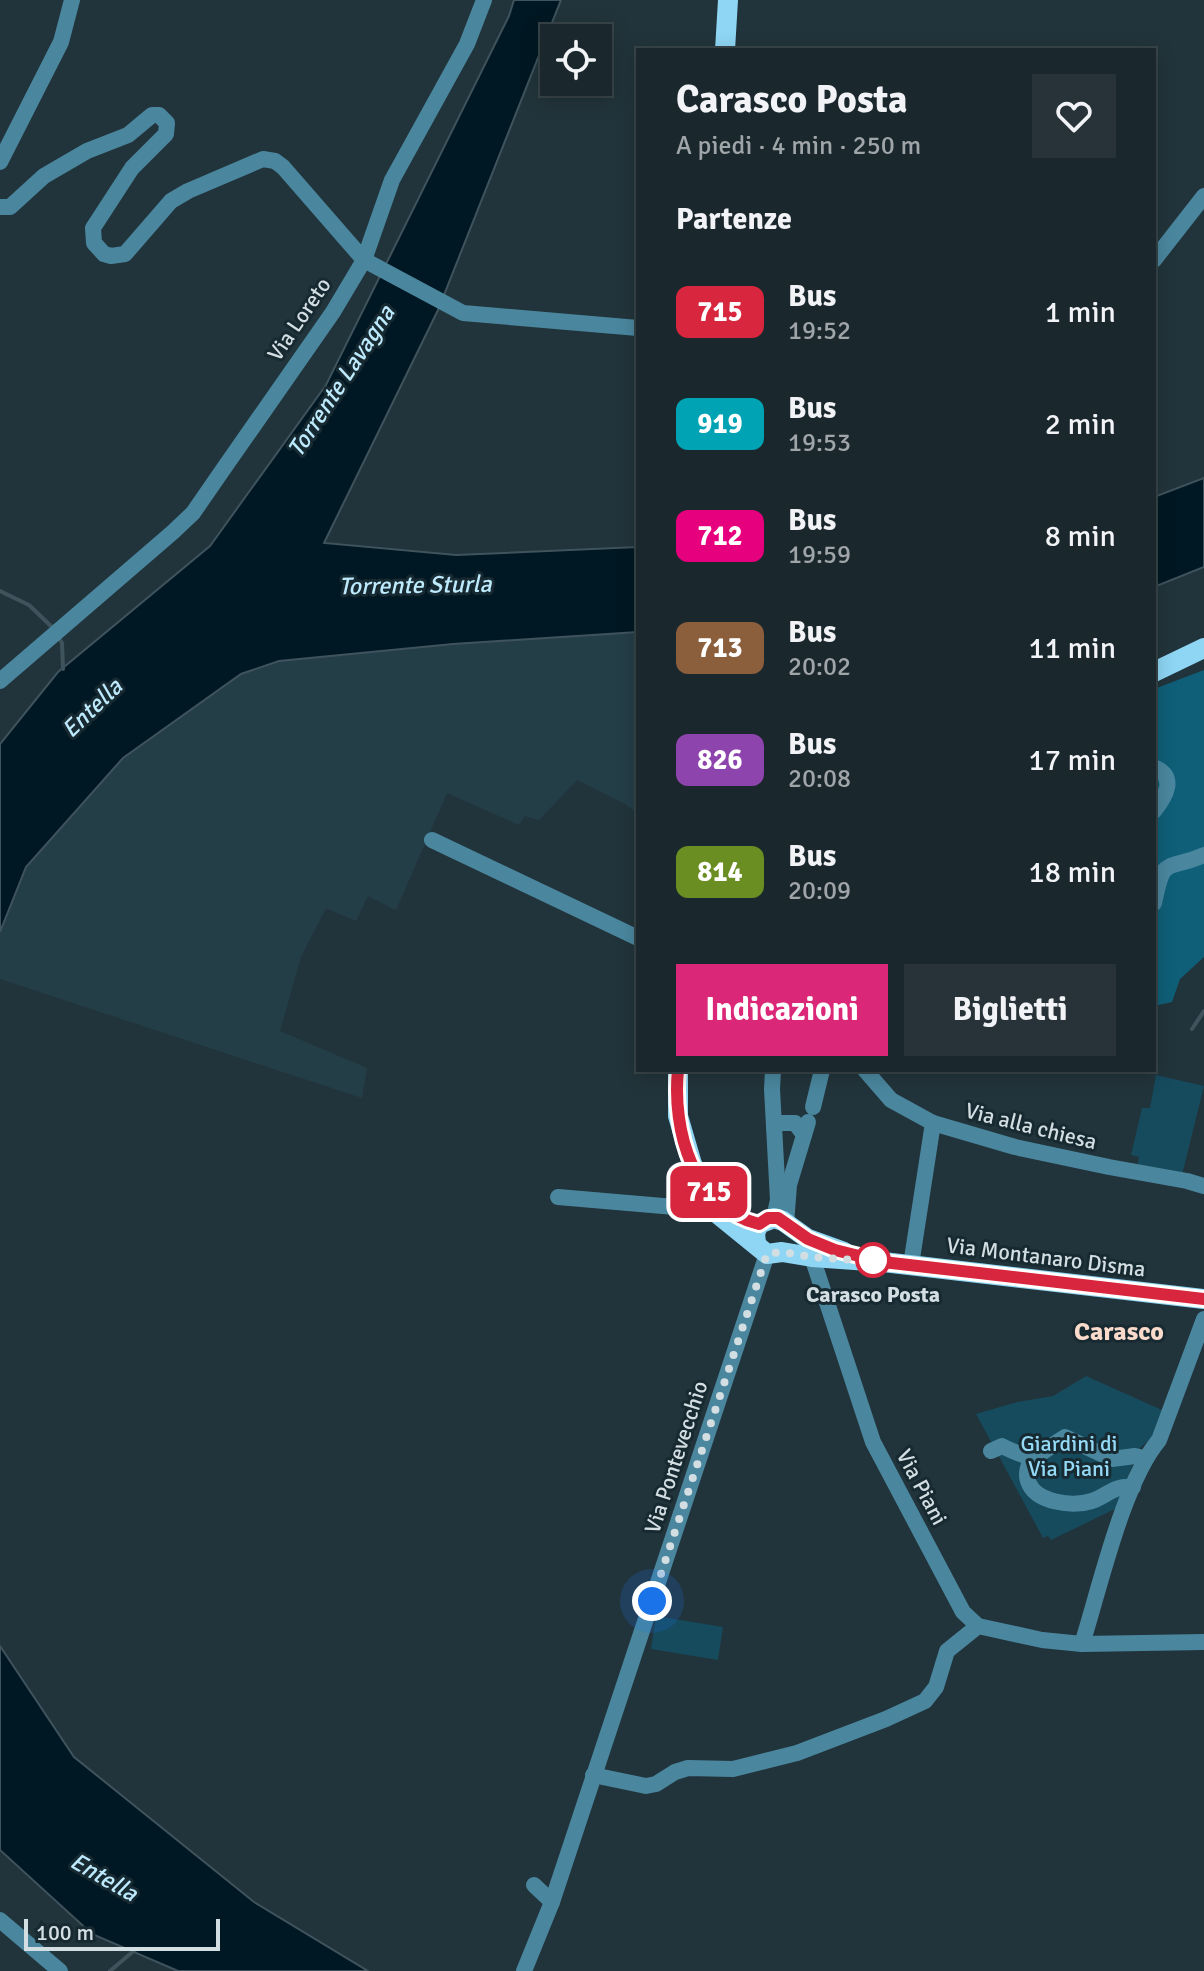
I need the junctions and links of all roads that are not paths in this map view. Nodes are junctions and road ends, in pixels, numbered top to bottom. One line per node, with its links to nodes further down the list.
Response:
1 (72, 0): 5 (street)
2 (484, 0): 9 (street, Via Loreto)
3 (728, 0): 4 (main road)
4 (725, 48)
5 (0, 162)
6 (1204, 196): 8 (street)
7 (0, 207): 9 (street)
8 (1156, 257)
9 (368, 264): 10 (street); 13 (street, Via Loreto)
10 (636, 328)
11 (1204, 648): 12 (main road)
12 (1156, 671)
13 (0, 681)
14 (1156, 768): 15 (street)
15 (1156, 808)
16 (432, 840): 19 (street)
17 (1204, 855): 18 (street)
18 (1156, 888)
19 (636, 937)
20 (678, 1072): 27 (main road, Via Montanaro Disma)
21 (773, 1072): 26 (street)
22 (821, 1072): 24 (street)
23 (867, 1072): 25 (street, Via alla chiesa)
24 (809, 1121): 26 (street); 31 (street)
25 (933, 1123): 28 (street, Via alla chiesa); 34 (street)
26 (774, 1127): 31 (street)
27 (703, 1186): 30 (main road, Via Montanaro Disma); 31 (main road, Via Montanaro Disma)
28 (1204, 1186)
29 (558, 1197): 30 (street)
30 (714, 1208): 31 (main road, Via Montanaro Disma)
31 (773, 1235): 32 (main road, Via Montanaro Disma); 33 (main road, Via Montanaro Disma); 44 (street, Via Pontevecchio)
32 (812, 1257): 33 (main road, Via Montanaro Disma); 41 (street, Via Piani)
33 (883, 1262): 34 (main road, Via Montanaro Disma)
34 (911, 1265): 35 (main road, Via Montanaro Disma)
35 (1204, 1299)
36 (1204, 1319): 39 (street)
37 (991, 1451): 38 (street)
38 (1032, 1456): 39 (street); 40 (street)
39 (1144, 1458): 40 (street)
40 (1133, 1487): 43 (street)
41 (978, 1626): 43 (street); 44 (street)
42 (1204, 1642): 43 (street)
43 (1082, 1644)
44 (593, 1775): 46 (street, Via Pontevecchio)
45 (534, 1885): 46 (street)
46 (551, 1905): 49 (street, Via Pontevecchio)
47 (0, 1920): 48 (street)
48 (60, 1971)
49 (524, 1971)

